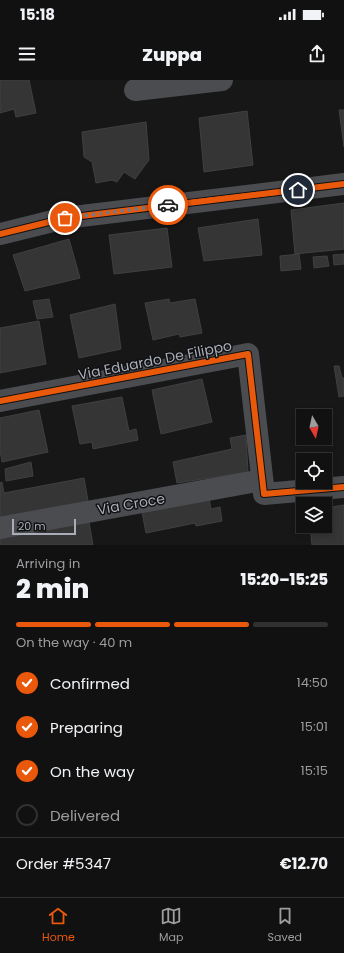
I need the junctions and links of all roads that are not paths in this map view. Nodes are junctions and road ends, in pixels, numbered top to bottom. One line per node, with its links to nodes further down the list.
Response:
1 (222, 80): 2 (street)
2 (135, 90)
3 (344, 184): 4 (street)
4 (0, 234)
5 (0, 401): 6 (street, Via Eduardo De Filippo)
6 (263, 487): 7 (street, Via Croce); 8 (street, Via Croce)
7 (344, 487)
8 (0, 528)

